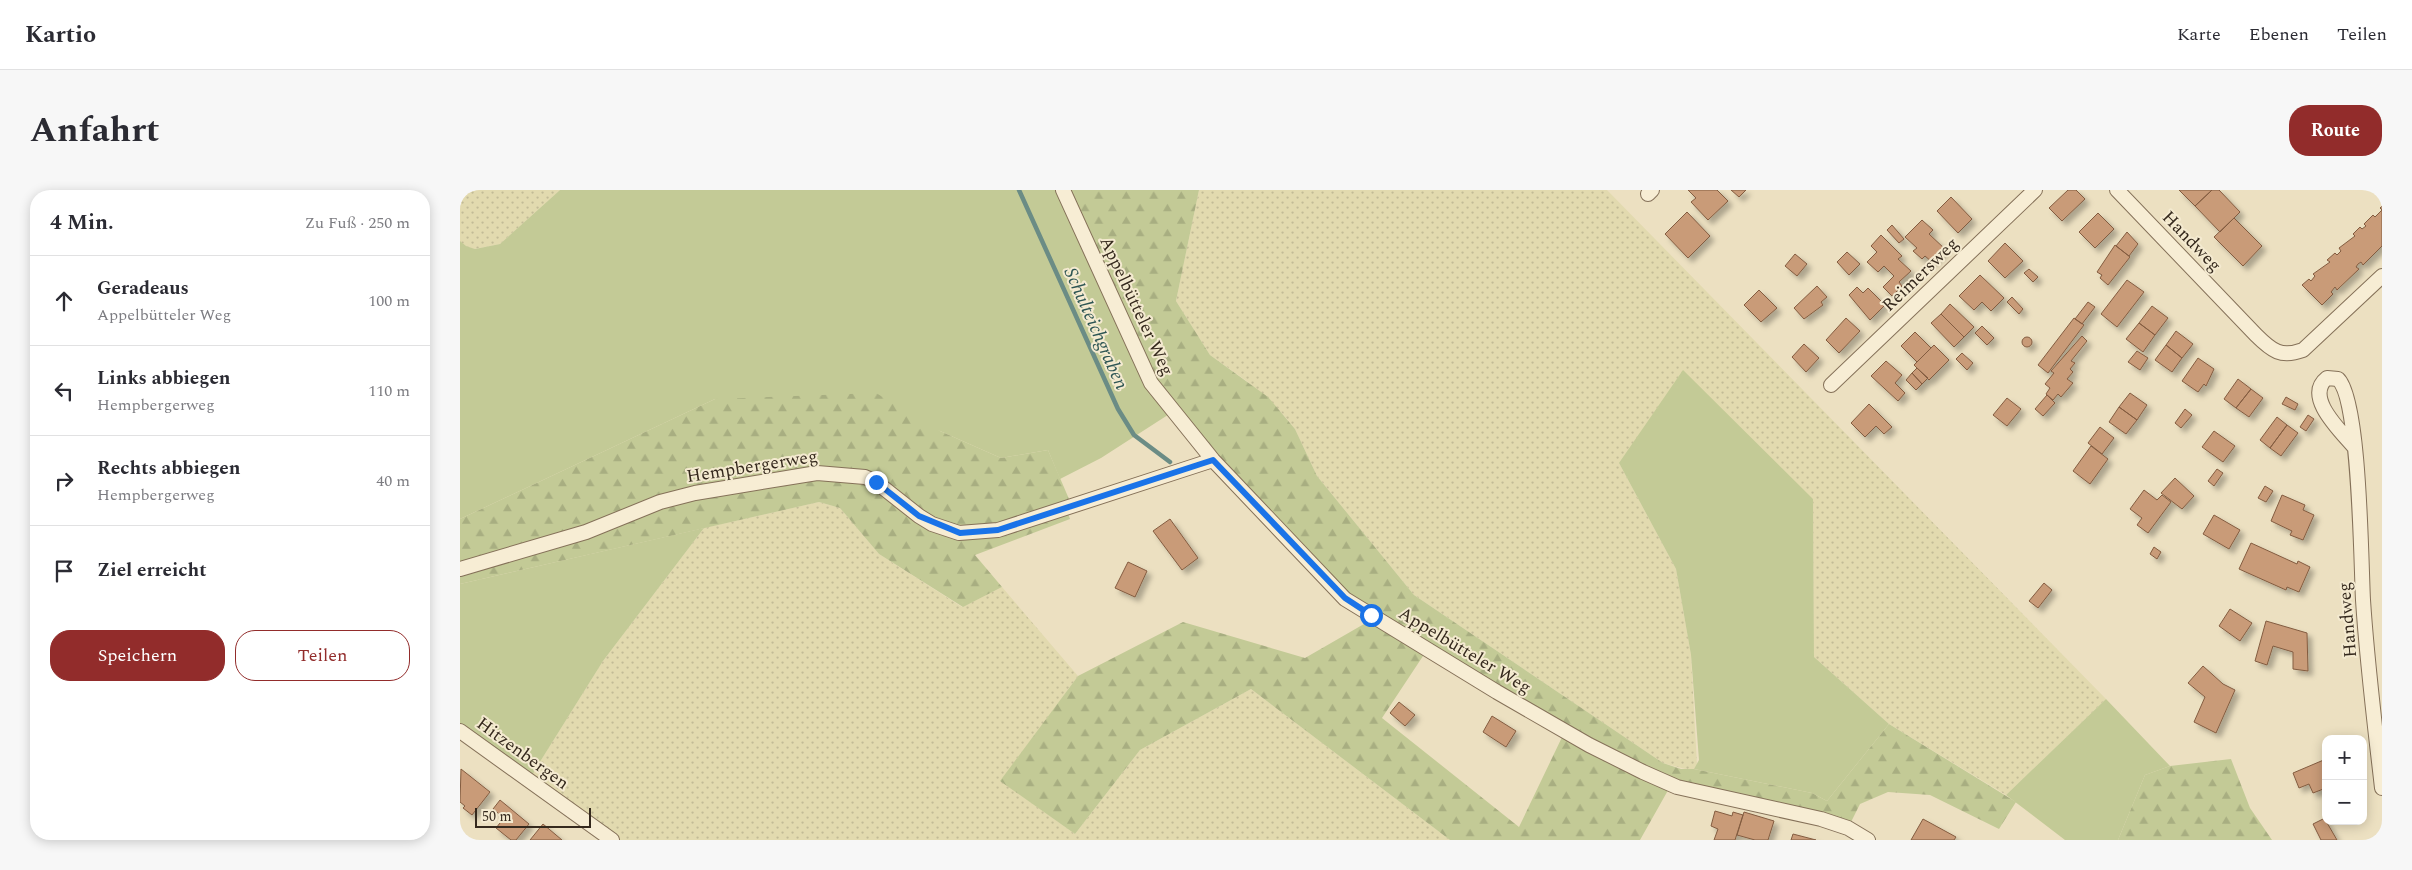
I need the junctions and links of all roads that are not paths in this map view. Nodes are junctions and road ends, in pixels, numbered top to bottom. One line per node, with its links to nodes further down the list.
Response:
1 (1062, 190): 7 (street, Appelbütteler Weg)
2 (2035, 190): 5 (street, Reimersweg)
3 (2117, 190): 4 (street, Handweg)
4 (2382, 276)
5 (1831, 385)
6 (2355, 448): 10 (street, Handweg)
7 (1213, 460): 8 (street, Hempbergerweg); 12 (street, Appelbütteler Weg)
8 (460, 568)
9 (460, 731): 11 (street, Hitzenbergen)
10 (2382, 788)
11 (612, 840)
12 (1868, 840)

